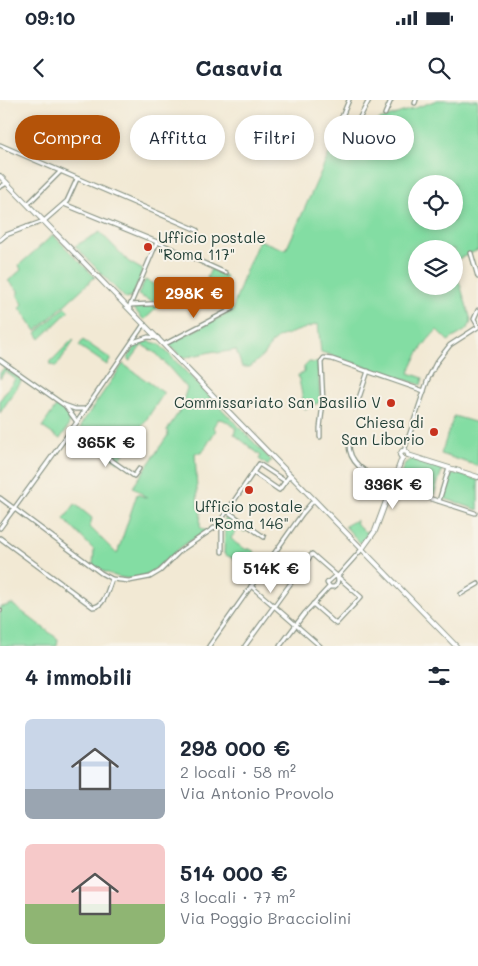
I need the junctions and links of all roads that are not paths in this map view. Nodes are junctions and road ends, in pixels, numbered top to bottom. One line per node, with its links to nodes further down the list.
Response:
1 (349, 100): 5 (street)
2 (369, 100): 6 (street)
3 (391, 100): 4 (street)
4 (385, 114)
5 (343, 115)
6 (361, 115)
7 (0, 145): 8 (street)
8 (60, 172): 10 (street); 13 (street)
9 (0, 176): 11 (street)
10 (77, 179): 14 (street); 16 (street)
11 (7, 183): 12 (street); 13 (street)
12 (0, 187)
13 (28, 204): 15 (street)
14 (64, 204): 15 (street); 18 (street)
15 (44, 221): 17 (street); 23 (street)
16 (197, 230)
17 (0, 240)
18 (157, 242): 20 (street); 23 (street)
19 (471, 253): 21 (street)
20 (226, 273)
21 (478, 277)
22 (187, 302): 23 (street)
23 (128, 306): 26 (street)
24 (232, 309): 30 (street)
25 (478, 310): 27 (street)
26 (144, 324): 28 (street); 29 (street)
27 (478, 327): 33 (street)
28 (159, 338): 29 (street); 30 (street)
29 (132, 343): 36 (street)
30 (165, 344): 47 (street)
31 (0, 360): 34 (street)
32 (368, 371): 33 (street); 35 (street); 39 (street)
33 (424, 391): 41 (street)
34 (64, 405): 36 (street); 37 (street)
35 (356, 407)
36 (86, 409): 37 (street)
37 (77, 422): 38 (street)
38 (70, 431): 45 (street); 55 (street)
39 (320, 437)
40 (349, 443): 50 (street)
41 (404, 451): 42 (street); 43 (street)
42 (408, 455): 43 (street); 44 (street)
43 (402, 458): 50 (street)
44 (449, 468): 48 (street); 54 (street)
45 (139, 469)
46 (254, 473): 49 (street); 49 (street); 56 (street)
47 (290, 475): 49 (street); 53 (street)
48 (478, 477)
49 (285, 481)
50 (392, 484): 62 (street)
51 (404, 490): 54 (street)
52 (0, 498): 55 (street)
53 (314, 500): 62 (street); 67 (street)
54 (439, 501): 57 (street)
55 (14, 509): 59 (street); 65 (street)
56 (227, 512): 58 (street); 60 (street)
57 (476, 513)
58 (222, 519): 63 (street); 65 (street)
59 (0, 528)
60 (264, 537)
61 (0, 538): 65 (street)
62 (362, 549): 64 (street); 77 (street)
63 (222, 552)
64 (338, 576): 68 (street); 68 (street); 70 (street); 71 (street)
65 (112, 579)
66 (478, 584): 69 (street)
67 (251, 586): 71 (street); 73 (street)
68 (329, 587): 70 (street)
69 (461, 594)
70 (313, 604): 72 (street)
71 (274, 606): 72 (street); 74 (street)
72 (296, 625): 75 (street); 76 (street)
73 (209, 646)
74 (245, 646)
75 (280, 646)
76 (320, 646)
77 (456, 646)

